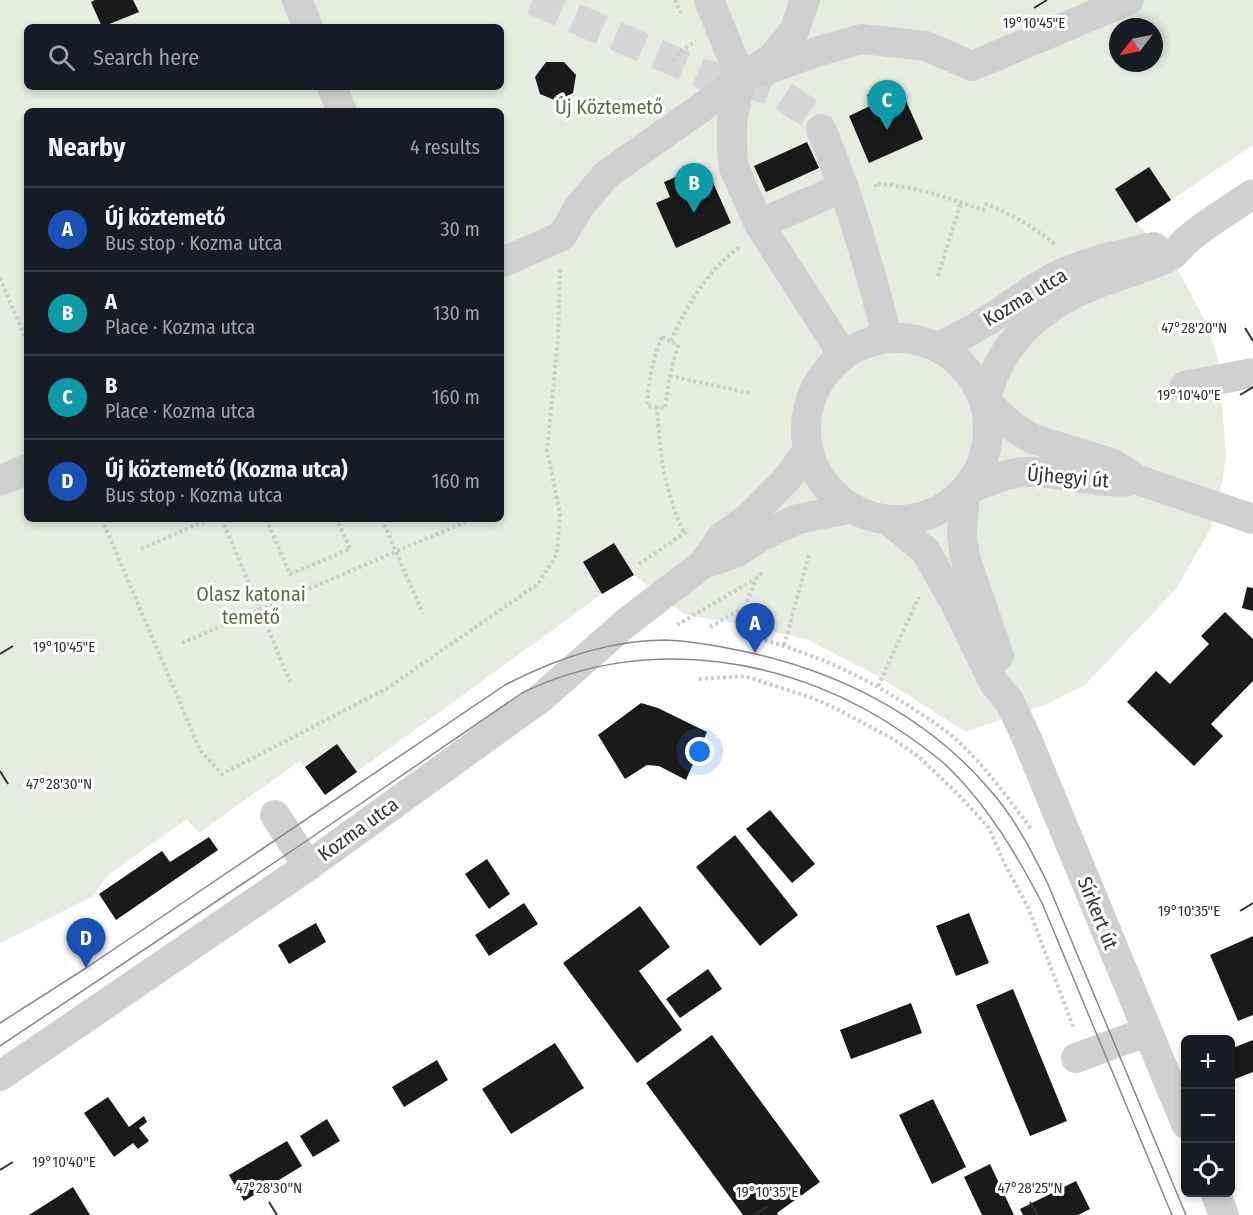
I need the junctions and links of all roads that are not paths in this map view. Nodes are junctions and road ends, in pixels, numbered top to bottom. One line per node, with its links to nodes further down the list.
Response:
1 (297, 0): 5 (street)
2 (709, 0): 6 (street)
3 (805, 0): 6 (street)
4 (1129, 0): 6 (street)
5 (307, 24)
6 (741, 80): 12 (street); 14 (street)
7 (333, 90): 8 (street)
8 (341, 108)
9 (821, 129): 10 (street)
10 (844, 187): 12 (street); 15 (street)
11 (1253, 194): 13 (street, Kozma utca)
12 (751, 234): 17 (street)
13 (1186, 241): 16 (street, Kozma utca); 20 (street, Kozma utca)
14 (504, 262)
15 (887, 336): 16 (street, Kozma utca); 17 (street, Kozma utca)
16 (939, 347): 20 (street, Kozma utca)
17 (843, 355): 21 (street, Kozma utca)
18 (1253, 373): 19 (street)
19 (1185, 386)
20 (985, 402): 23 (street, Újhegyi út); 25 (street, Kozma utca)
21 (808, 451): 26 (street, Kozma utca); 29 (street, Kozma utca)
22 (24, 470): 24 (street)
23 (1138, 480): 25 (street, Újhegyi út); 27 (street, Újhegyi út)
24 (0, 481)
25 (965, 491): 28 (street, Kozma utca); 30 (street, Sírkert út)
26 (852, 508): 28 (street, Kozma utca); 29 (street, Kozma utca)
27 (1253, 519)
28 (888, 520): 30 (street, Sírkert út)
29 (704, 564): 32 (street, Kozma utca)
30 (1010, 702): 33 (street, Sírkert út)
31 (275, 814): 32 (street)
32 (308, 866): 35 (street, Kozma utca)
33 (1146, 1032): 34 (street); 36 (street, Sírkert út)
34 (1080, 1057)
35 (0, 1076)
36 (1181, 1115)
37 (1217, 1197): 38 (street)
38 (1224, 1215)

